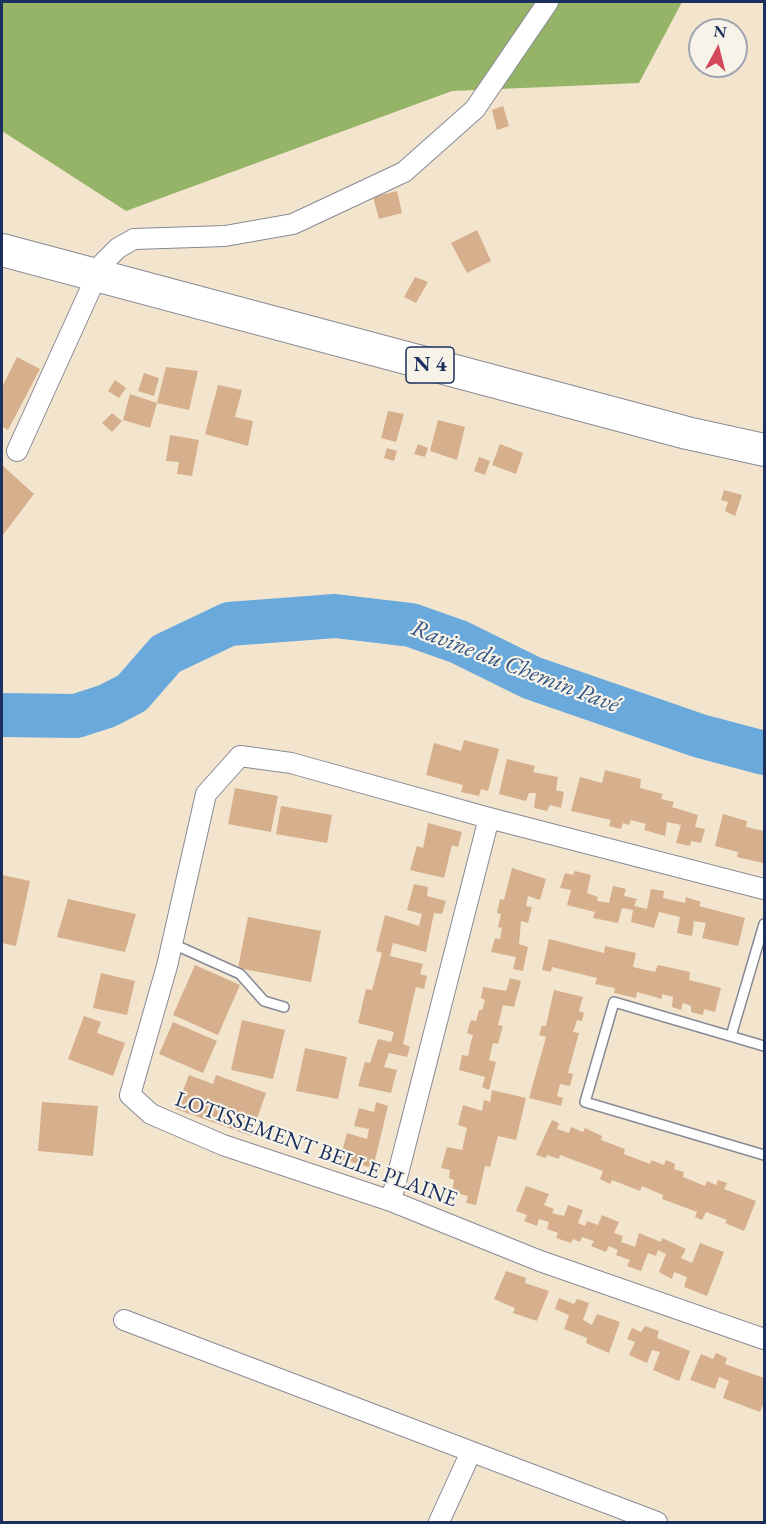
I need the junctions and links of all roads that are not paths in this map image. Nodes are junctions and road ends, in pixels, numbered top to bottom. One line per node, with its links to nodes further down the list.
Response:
1 (548, 2): 4 (street)
2 (2, 240): 4 (highway, N 4)
3 (2, 250): 4 (highway, N 4)
4 (99, 270): 5 (highway, N 4); 6 (highway, N 4); 7 (street)
5 (765, 437)
6 (765, 450)
7 (17, 451)
8 (489, 818): 9 (street, LOTISSEMENT BELLE PLAINE); 11 (street, LOTISSEMENT BELLE PLAINE); 16 (street)
9 (765, 889)
10 (765, 924): 13 (lane)
11 (172, 944): 12 (lane); 16 (street, LOTISSEMENT BELLE PLAINE)
12 (284, 1007)
13 (731, 1036): 14 (lane); 15 (lane)
14 (765, 1046)
15 (765, 1155)
16 (391, 1201): 18 (street, LOTISSEMENT BELLE PLAINE)
17 (124, 1320): 19 (street)
18 (765, 1339)
19 (471, 1452): 20 (street); 21 (street)
20 (439, 1522)
21 (657, 1522)

